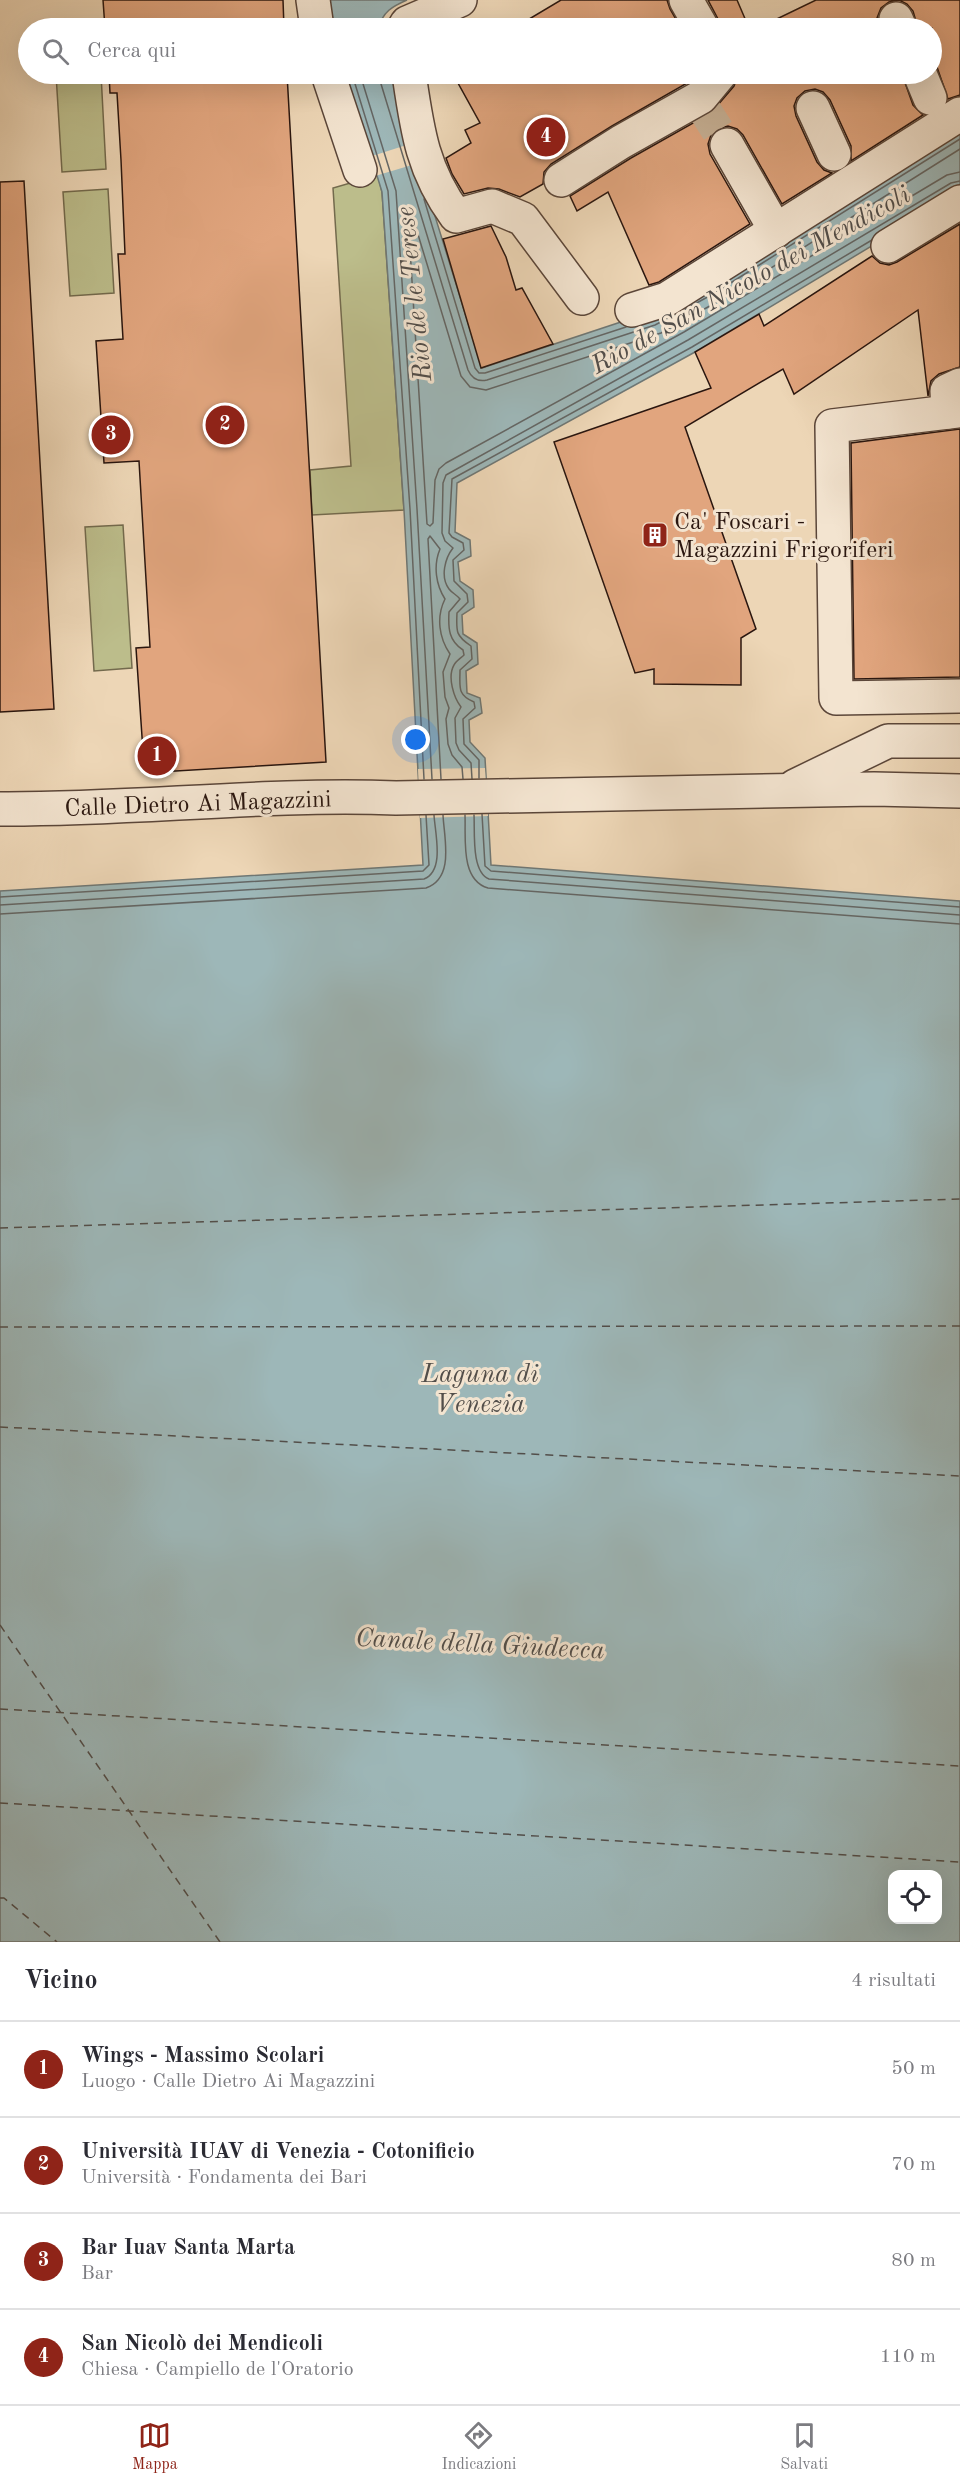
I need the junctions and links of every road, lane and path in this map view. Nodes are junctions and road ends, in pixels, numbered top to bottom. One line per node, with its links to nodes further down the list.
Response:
1 (313, 0): 4 (street)
2 (460, 0): 5 (street)
3 (687, 0): 6 (street)
4 (316, 18)
5 (419, 18)
6 (697, 18)
7 (331, 84): 13 (street)
8 (410, 84): 19 (street)
9 (712, 84): 15 (street)
10 (939, 106): 14 (street)
11 (813, 108): 14 (street)
12 (727, 145): 17 (street)
13 (360, 170)
14 (842, 172): 17 (street)
15 (561, 180)
16 (960, 202): 18 (street)
17 (776, 231): 20 (street)
18 (888, 246)
19 (582, 298)
20 (632, 310)
21 (955, 403): 22 (street)
22 (960, 696)
23 (960, 741): 24 (street)
24 (784, 791): 25 (street, Calle Dietro Ai Magazzini); 26 (street, Calle Dietro Ai Magazzini)
25 (960, 791)
26 (0, 809)

